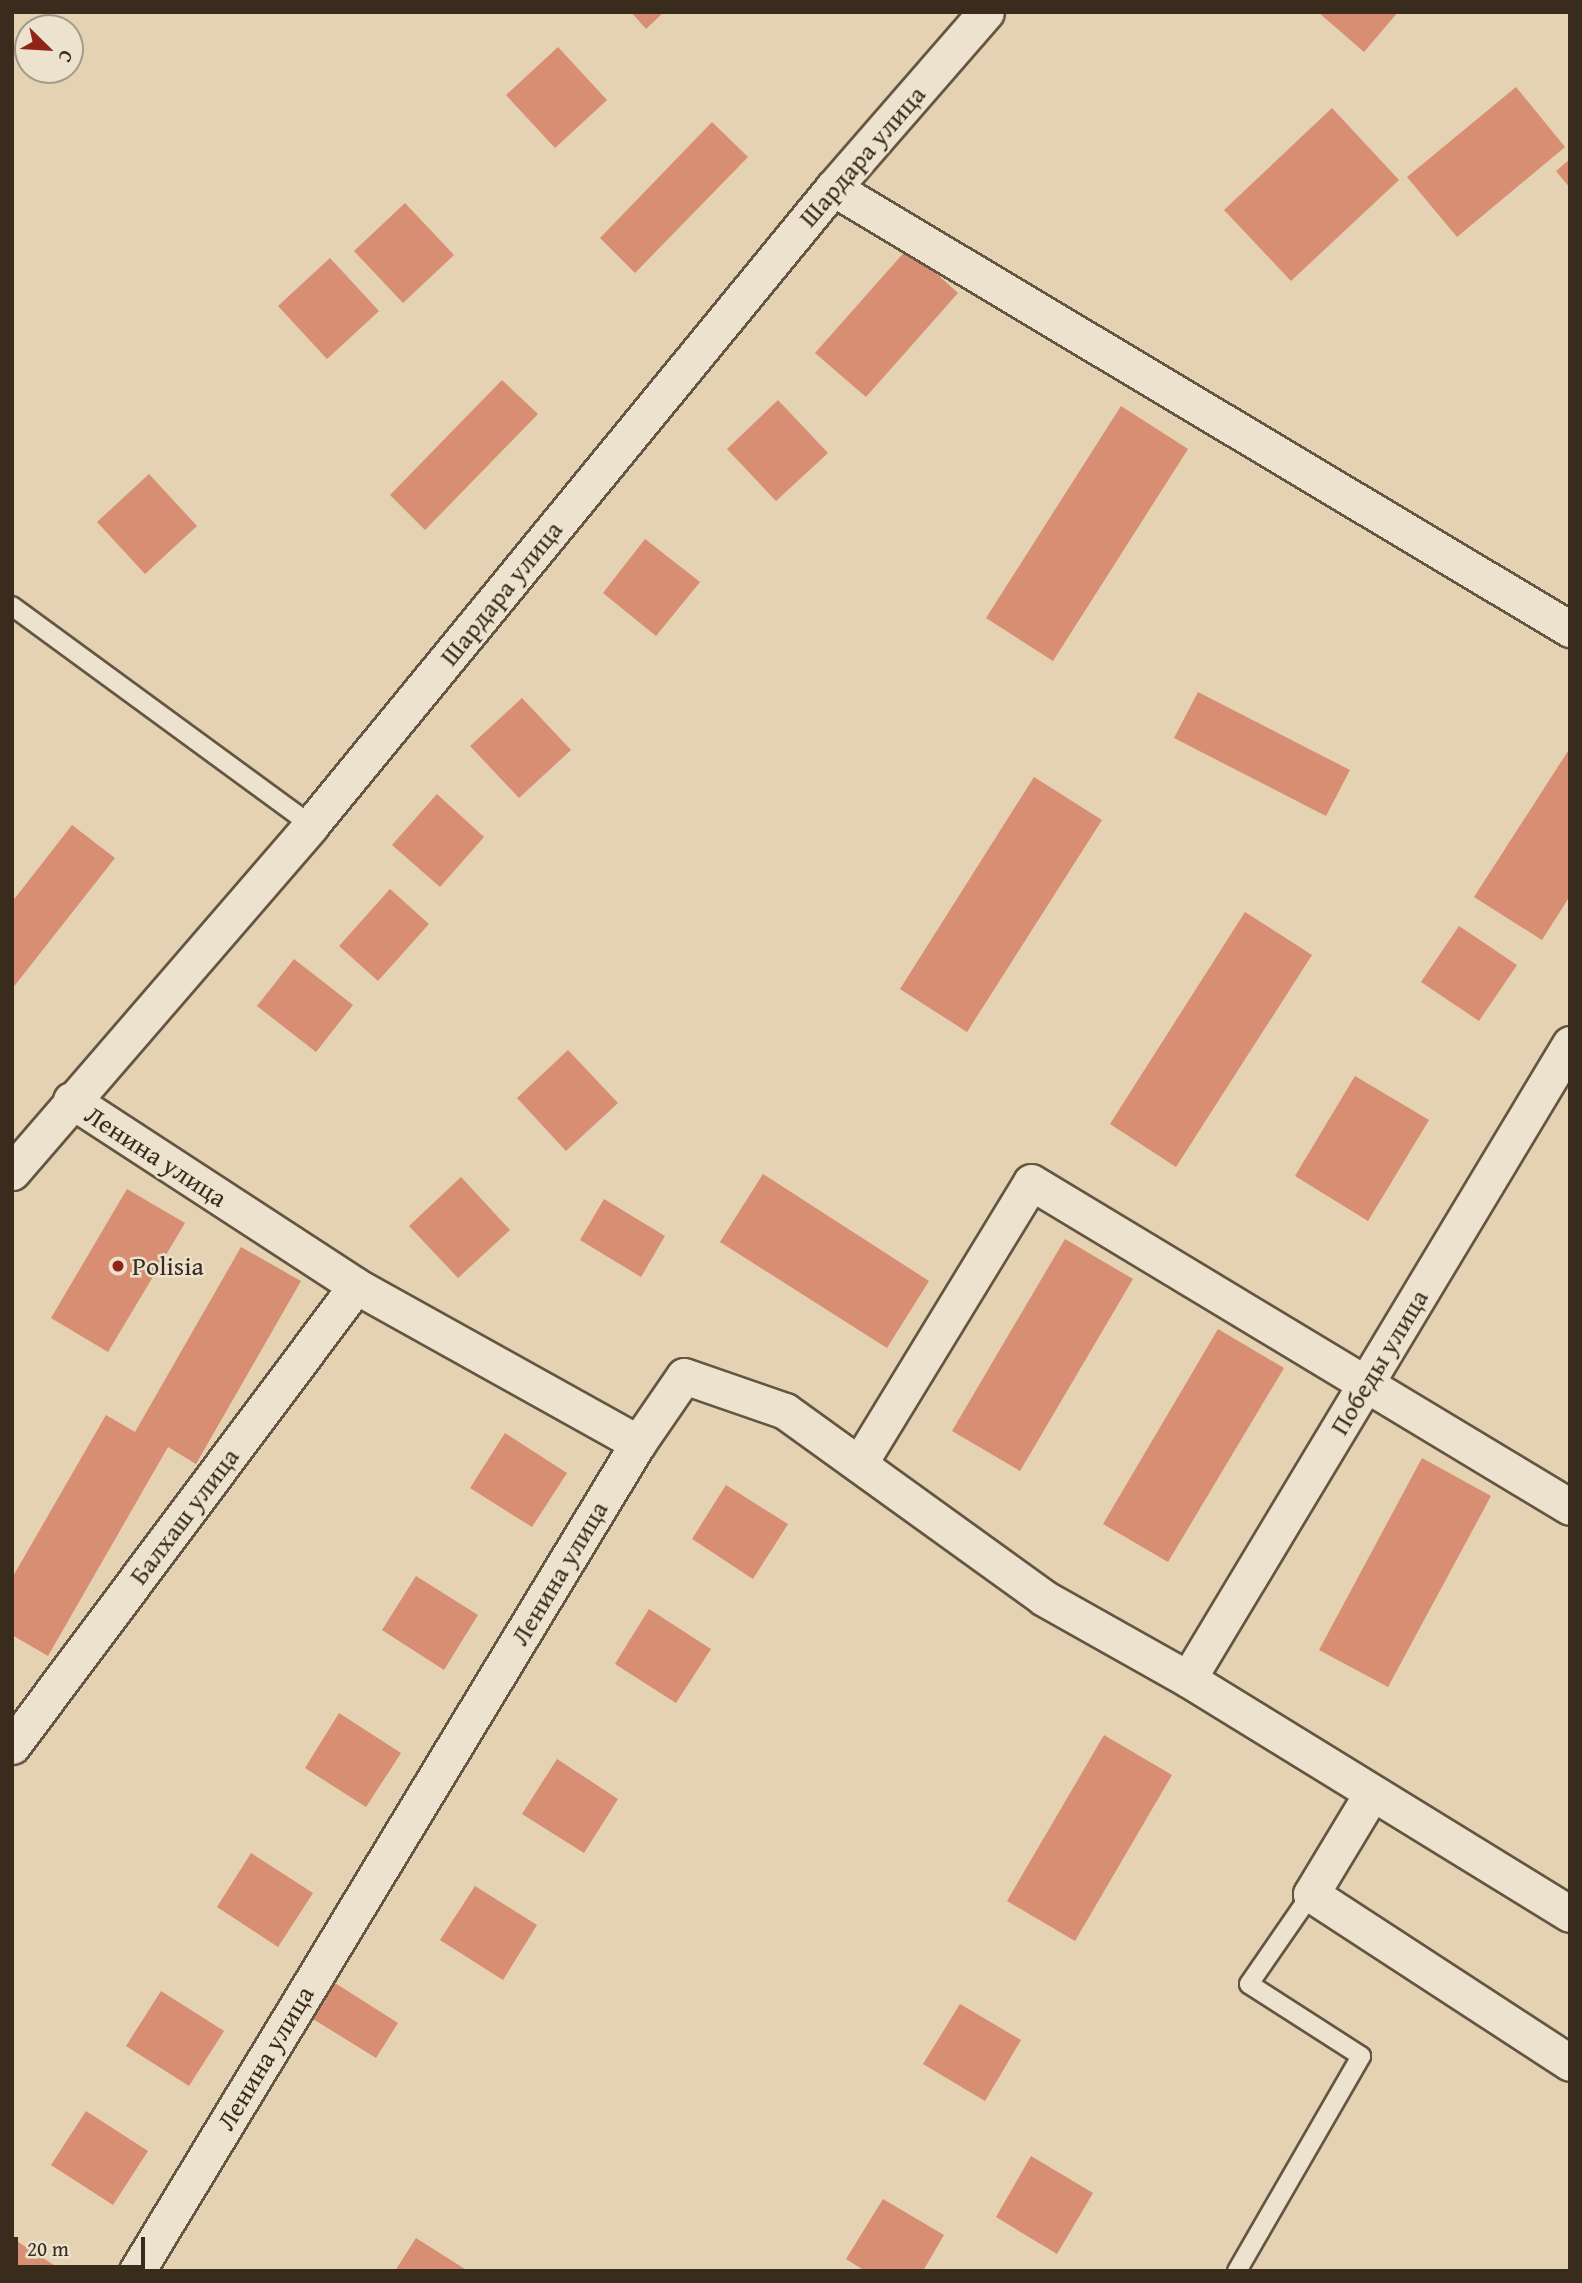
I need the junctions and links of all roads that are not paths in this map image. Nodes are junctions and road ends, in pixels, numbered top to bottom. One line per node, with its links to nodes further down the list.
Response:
1 (986, 12): 2 (street, Шардара улица)
2 (833, 188): 4 (street); 5 (street, Шардара улица)
3 (12, 606): 5 (lane)
4 (1570, 629)
5 (311, 825): 7 (street, Шардара улица)
6 (1570, 1044): 10 (street, Победы улица)
7 (71, 1100): 8 (street, Шардара улица); 9 (street, Ленина улица)
8 (12, 1172)
9 (356, 1286): 11 (street, Ленина улица); 15 (street, Балхаш улица)
10 (1366, 1384): 12 (street); 13 (street); 14 (street, Победы улица)
11 (638, 1443): 12 (street); 20 (street, Ленина улица)
12 (859, 1464): 14 (street)
13 (1570, 1507)
14 (1188, 1679): 16 (street)
15 (12, 1746)
16 (1372, 1793): 17 (street); 18 (street)
17 (1311, 1894): 19 (street); 21 (lane)
18 (1570, 1914)
19 (1570, 2063)
20 (137, 2271)
21 (1237, 2271)

